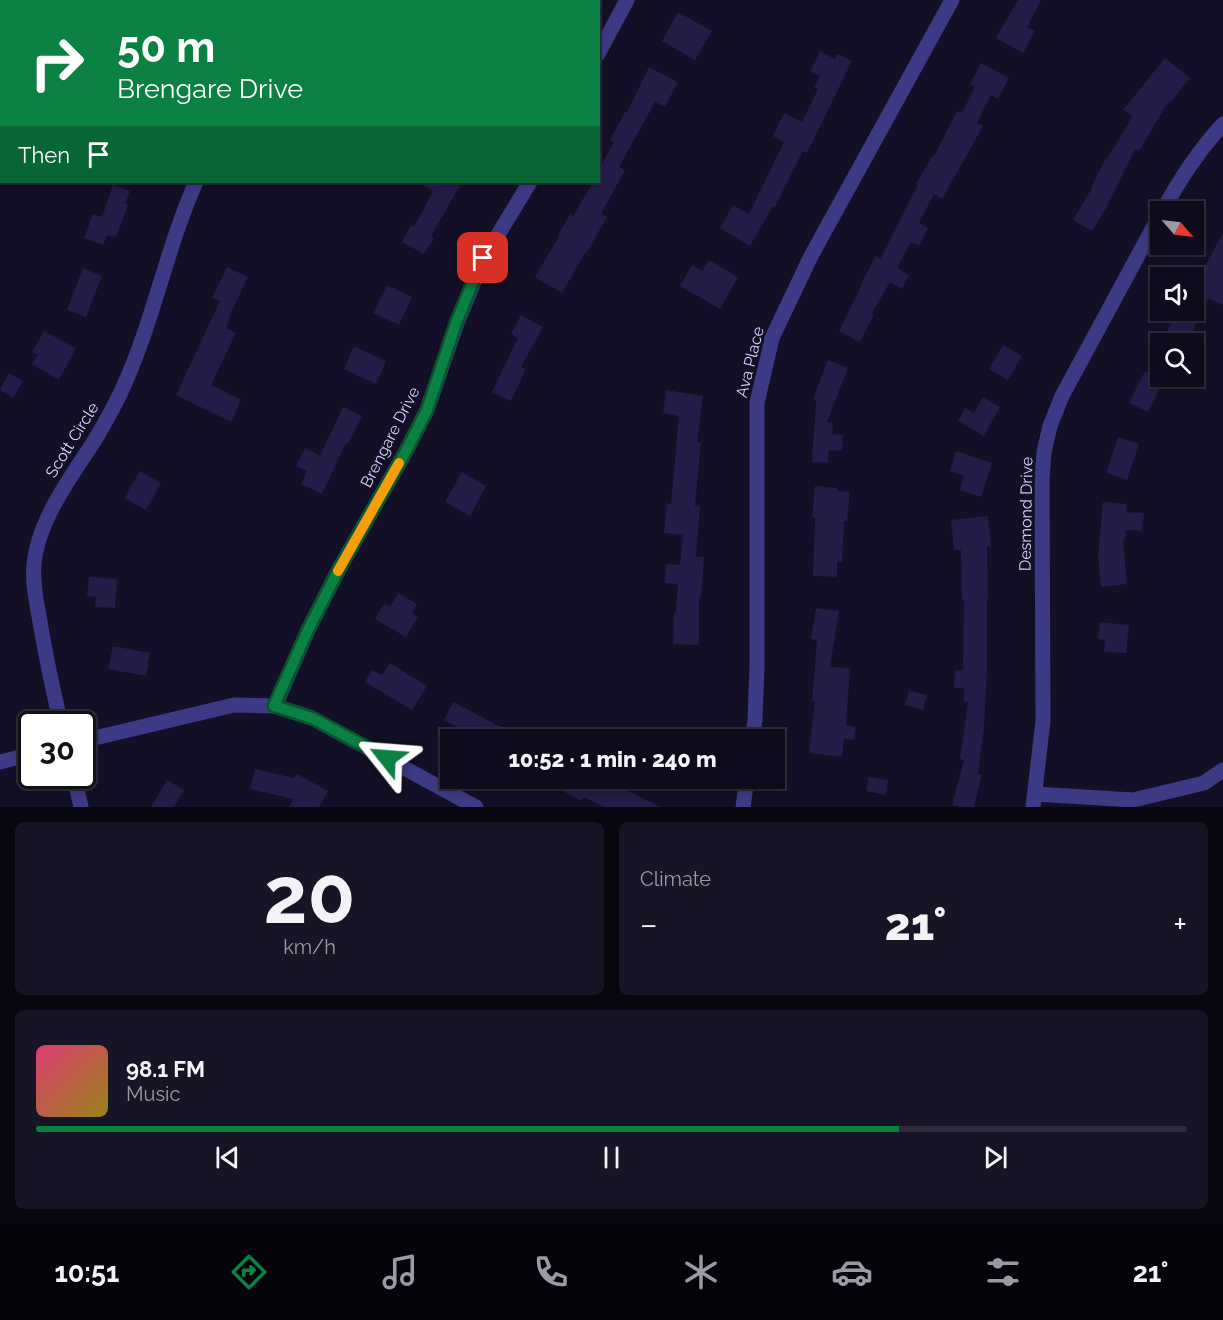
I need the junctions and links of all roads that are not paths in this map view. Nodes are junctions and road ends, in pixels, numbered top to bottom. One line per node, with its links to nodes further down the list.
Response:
1 (627, 0): 3 (street)
2 (952, 0): 11 (street, Ava Place)
3 (600, 50)
4 (1223, 124): 7 (street, Desmond Drive)
5 (196, 183): 10 (street, Scott Circle)
6 (529, 183): 9 (street, Brengare Drive)
7 (1168, 201)
8 (1150, 232): 18 (street, Desmond Drive)
9 (274, 706): 12 (street); 20 (street)
10 (58, 711)
11 (754, 729)
12 (96, 738)
13 (18, 758): 14 (street)
14 (0, 762)
15 (1223, 770): 18 (street)
16 (77, 789): 19 (street)
17 (745, 789): 21 (street)
18 (1034, 800)
19 (81, 807)
20 (476, 807)
21 (743, 807)

